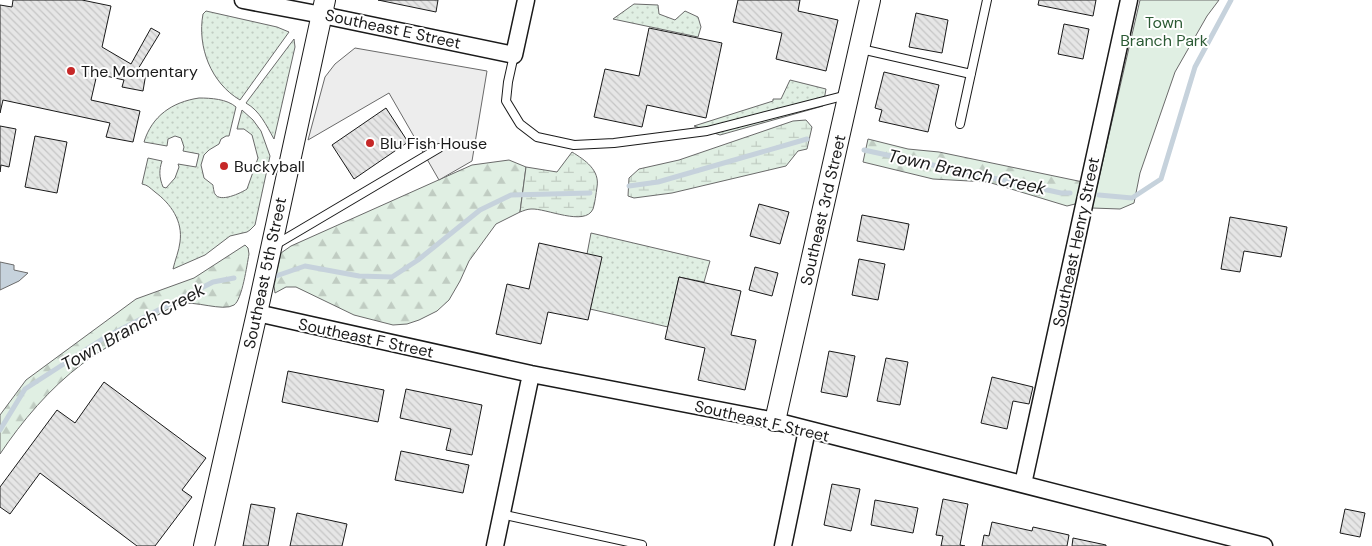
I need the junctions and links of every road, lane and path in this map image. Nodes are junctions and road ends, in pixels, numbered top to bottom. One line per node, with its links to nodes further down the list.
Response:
1 (243, 0): 6 (street, Southeast E Street)
2 (526, 0): 8 (street)
3 (870, 0): 7 (street, Southeast 3rd Street)
4 (987, 0): 9 (lane)
5 (1129, 0): 18 (street, Southeast Henry Street)
6 (323, 7): 8 (street, Southeast E Street); 13 (street, Southeast 5th Street)
7 (859, 48): 9 (lane); 10 (street, Southeast 3rd Street)
8 (514, 55): 10 (lane)
9 (971, 74): 11 (lane)
10 (849, 94): 16 (street, Southeast 3rd Street)
11 (960, 124)
12 (439, 148): 13 (lane)
13 (271, 247): 14 (street, Southeast 5th Street)
14 (257, 313): 15 (street, Southeast F Street); 21 (street, Southeast 5th Street)
15 (531, 374): 16 (street, Southeast F Street); 19 (street)
16 (775, 421): 17 (street, Southeast F Street)
17 (807, 430): 18 (street, Southeast F Street); 23 (street)
18 (1024, 484): 24 (street, Southeast F Street)
19 (501, 514): 20 (lane); 22 (street)
20 (642, 545)
21 (204, 546)
22 (495, 546)
23 (783, 546)
24 (1264, 546)

